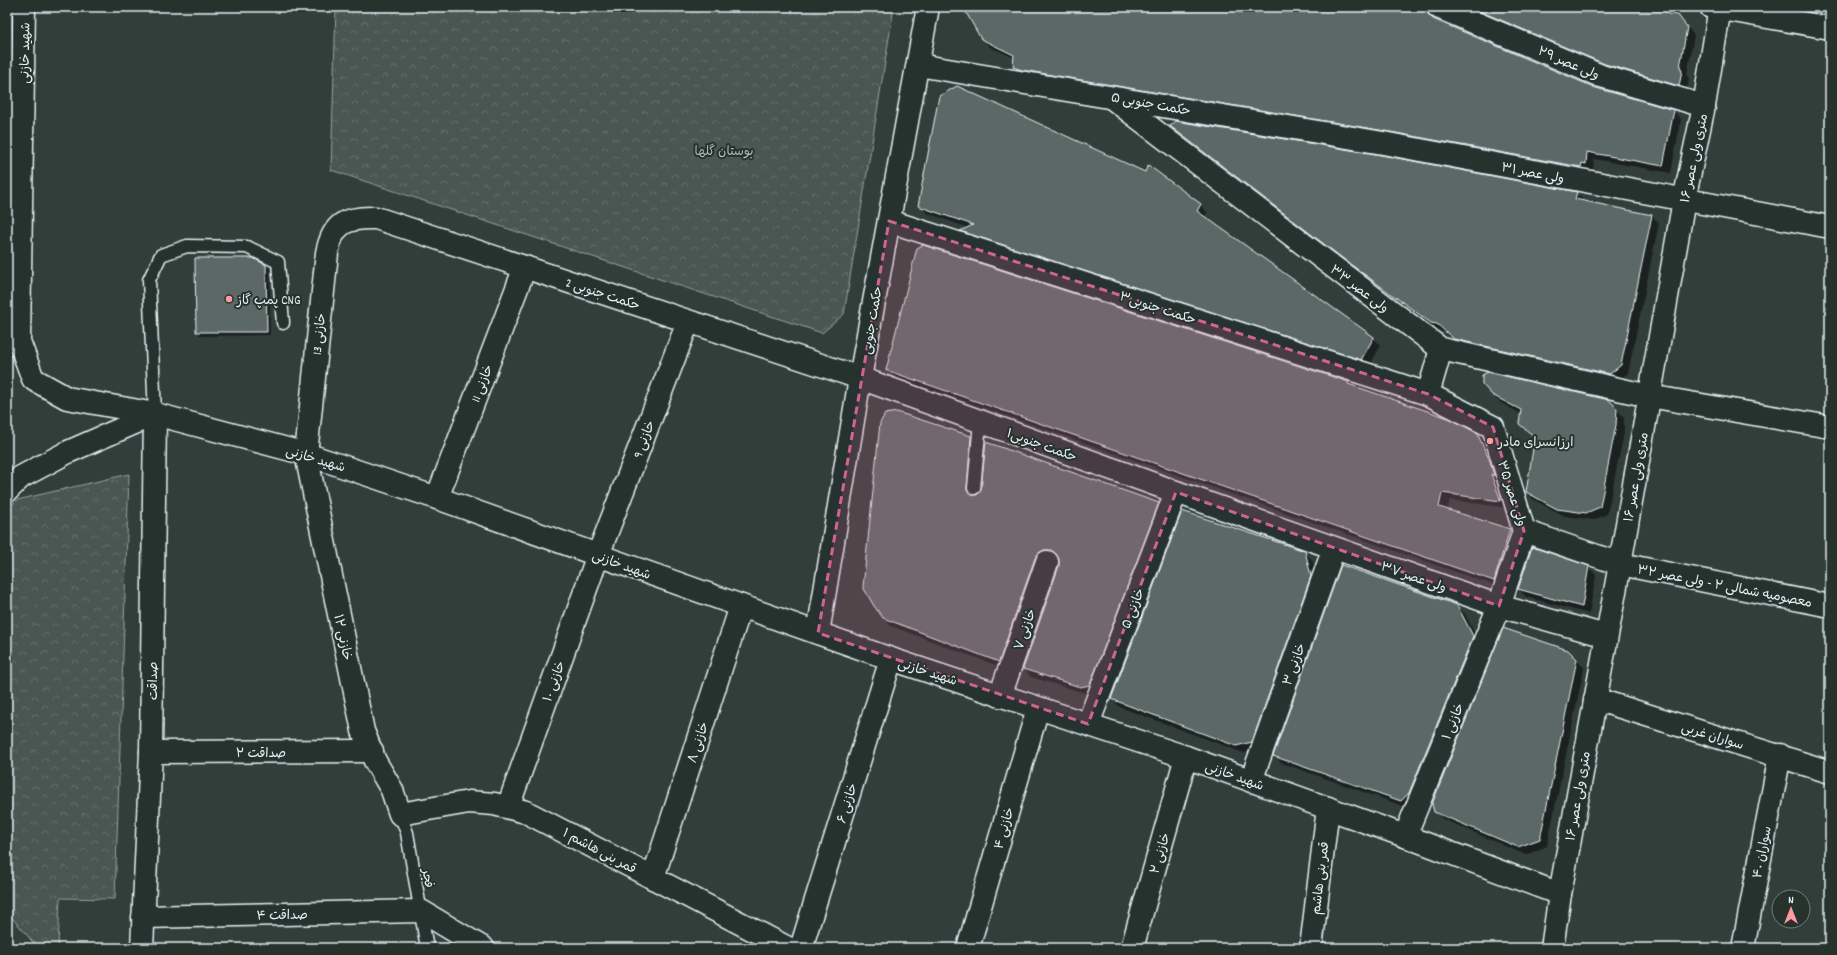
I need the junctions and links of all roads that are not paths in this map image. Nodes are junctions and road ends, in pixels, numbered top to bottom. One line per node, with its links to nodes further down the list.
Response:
1 (24, 7): 21 (street, شهید خازنی)
2 (928, 7): 6 (street, حکمت جنوبی)
3 (1438, 7): 8 (street, ولی عصر ۲۹)
4 (1717, 7): 5 (street); 8 (street, ۱۶ متری ولی عصر)
5 (1830, 28)
6 (918, 65): 7 (street, حکمت جنوبی ۵); 12 (street, حکمت جنوبی)
7 (1110, 96): 9 (street, حکمت جنوبی ۵); 17 (street, ولی عصر ۳۳)
8 (1704, 106): 10 (street, ۱۶ متری ولی عصر)
9 (1383, 143): 10 (street, ولی عصر ۳۱)
10 (1684, 200): 13 (street, ولی عصر ۳۱); 20 (street, ۱۶ متری ولی عصر)
11 (345, 221): 14 (street, حکمت جنوبی 2); 24 (street, خازنی 13)
12 (889, 221): 18 (street, حکمت جنوبی); 19 (street, حکمت جنوبی۳)
13 (1830, 227)
14 (525, 267): 15 (street, حکمت جنوبی 2); 28 (street, خازنی 11)
15 (688, 322): 18 (street, حکمت جنوبی 2); 32 (street, خازنی 9)
16 (283, 323): 21 (lane)
17 (1441, 349): 19 (street); 20 (street, ولی عصر ۳۳)
18 (860, 378): 22 (street, حکمت جنوبی۱); 38 (street, حکمت جنوبی)
19 (1428, 394): 30 (street, ولی عصر ۳۵)
20 (1648, 396): 23 (street, ولی عصر ۳۳); 34 (street, ۱۶ متری ولی عصر)
21 (155, 414): 24 (street, شهید خازنی); 26 (street); 46 (street, صداقت)
22 (980, 422): 25 (lane); 27 (street, حکمت جنوبی۱)
23 (1830, 427)
24 (306, 454): 28 (street, شهید خازنی); 45 (street, خازنی ۱۲)
25 (974, 488)
26 (7, 491)
27 (1176, 492): 29 (street, حکمت جنوبی۱); 44 (street, خازنی ۵)
28 (437, 498): 32 (street, شهید خازنی)
29 (1223, 510): 31 (street, ولی عصر ۳۷)
30 (1524, 531): 34 (street, ولی عصر ۳۵); 36 (street, خازنی ۱)
31 (1334, 548): 36 (street, ولی عصر ۳۷); 50 (street, خازنی ۳)
32 (598, 555): 35 (street, شهید خازنی); 51 (street, خازنی ۱۰)
33 (1047, 562): 41 (street, خازنی ۷)
34 (1620, 564): 37 (street, معصومیه شمالی ۲ - ولی عصر ۳۲); 39 (street, ۱۶ متری ولی عصر)
35 (741, 606): 38 (street, شهید خازنی); 55 (street, خازنی ۸)
36 (1499, 606): 39 (street, ولی عصر ۳۷); 54 (street, خازنی ۱)
37 (1830, 606)
38 (818, 633): 40 (street, شهید خازنی)
39 (1606, 636): 42 (street, ۱۶ متری ولی عصر)
40 (891, 659): 41 (street, شهید خازنی); 63 (street, خازنی ۶)
41 (1000, 696): 43 (street, شهید خازنی)
42 (1595, 699): 47 (street, سواران غربی); 56 (street, ۱۶ متری ولی عصر)
43 (1038, 708): 44 (street, شهید خازنی); 64 (street, خازنی ۴)
44 (1088, 724): 48 (street, شهید خازنی)
45 (372, 751): 46 (street, صداقت ۲); 53 (street, خازنی ۱۲)
46 (151, 752): 58 (street, صداقت)
47 (1780, 755): 49 (street, سواران غربی); 68 (street, سواران ۴۰)
48 (1186, 757): 50 (street, شهید خازنی); 65 (street, خازنی ۲)
49 (1830, 772)
50 (1251, 781): 52 (street, شهید خازنی)
51 (508, 807): 53 (street, قمر بنی هاشم ۱); 55 (street, قمر بنی هاشم ۱)
52 (1328, 808): 54 (street, شهید خازنی); 66 (street, قمر بنی هاشم)
53 (400, 814): 57 (lane, فجر)
54 (1405, 836): 56 (street, شهید خازنی)
55 (654, 878): 62 (street, قمر بنی هاشم ۱)
56 (1560, 894): 67 (street, ۱۶ متری ولی عصر)
57 (421, 911): 58 (street, صداقت ۴); 60 (lane, فجر); 61 (street)
58 (143, 917): 59 (street, صداقت)
59 (142, 948)
60 (427, 948)
61 (483, 948)
62 (788, 948)
63 (801, 948)
64 (968, 948)
65 (1132, 948)
66 (1311, 948)
67 (1552, 948)
68 (1743, 948)

